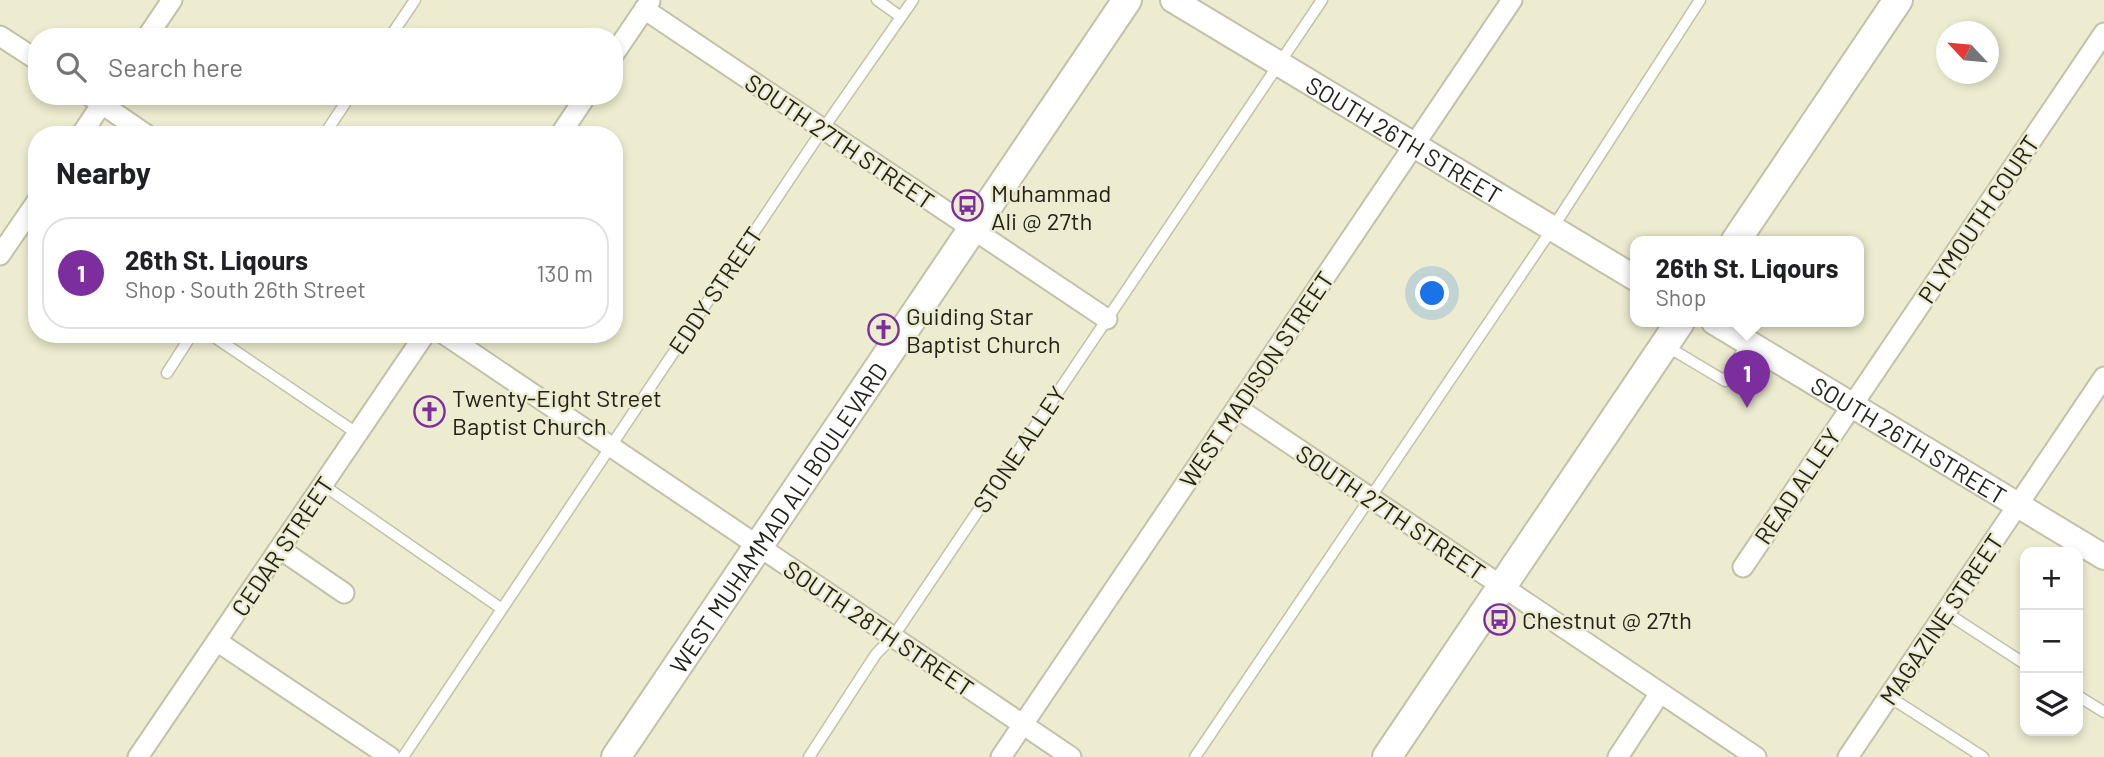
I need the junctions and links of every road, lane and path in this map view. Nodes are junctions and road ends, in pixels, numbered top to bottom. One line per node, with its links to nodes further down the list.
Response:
1 (172, 0): 13 (street)
2 (415, 0): 14 (lane)
3 (877, 0): 12 (lane)
4 (913, 0): 12 (lane, EDDY STREET)
5 (1127, 0): 31 (main road, WEST MUHAMMAD ALI BOULEVARD)
6 (1173, 0): 19 (street, SOUTH 26TH STREET)
7 (1322, 0): 19 (lane, STONE ALLEY)
8 (1512, 0): 29 (street, WEST MADISON STREET)
9 (1700, 0): 32 (lane)
10 (1898, 0): 33 (main road)
11 (648, 5): 17 (street); 28 (street, SOUTH 27TH STREET)
12 (901, 17): 28 (lane, EDDY STREET)
13 (153, 28)
14 (396, 28)
15 (2104, 33): 46 (street, PLYMOUTH COURT)
16 (0, 36): 18 (street)
17 (623, 41)
18 (28, 54)
19 (1279, 63): 29 (street, SOUTH 26TH STREET); 36 (lane, STONE ALLEY)
20 (97, 105): 24 (street)
21 (108, 105): 25 (street)
22 (344, 105): 26 (lane)
23 (580, 105): 27 (street)
24 (86, 126)
25 (135, 126)
26 (330, 126)
27 (566, 126)
28 (822, 129): 31 (street, SOUTH 27TH STREET); 49 (lane, EDDY STREET)
29 (1414, 145): 32 (street, SOUTH 26TH STREET); 47 (street, WEST MADISON STREET)
30 (28, 214): 34 (street)
31 (973, 229): 36 (street, SOUTH 27TH STREET); 53 (main road, WEST MUHAMMAD ALI BOULEVARD)
32 (1552, 229): 35 (street, SOUTH 26TH STREET); 51 (lane)
33 (1739, 236)
34 (0, 255)
35 (1630, 275)
36 (1107, 319): 61 (lane, STONE ALLEY)
37 (1723, 327): 39 (street, SOUTH 26TH STREET)
38 (1672, 334): 39 (lane); 57 (main road)
39 (1748, 341): 46 (street, SOUTH 26TH STREET)
40 (186, 343): 44 (lane)
41 (223, 343): 48 (lane)
42 (419, 343): 48 (street, CEDAR STREET)
43 (456, 343): 49 (street, SOUTH 28TH STREET)
44 (167, 373)
45 (2104, 377): 52 (street, MAGAZINE STREET)
46 (1852, 405): 52 (street, SOUTH 26TH STREET); 56 (street, READ ALLEY)
47 (1237, 408): 51 (street, SOUTH 27TH STREET); 68 (street, WEST MADISON STREET)
48 (358, 434): 50 (street, CEDAR STREET)
49 (610, 447): 53 (street, SOUTH 28TH STREET); 59 (lane, EDDY STREET)
50 (323, 485): 54 (street, CEDAR STREET); 59 (lane)
51 (1369, 497): 57 (street, SOUTH 27TH STREET); 76 (lane)
52 (2018, 505): 55 (street, SOUTH 26TH STREET); 60 (street, MAGAZINE STREET)
53 (759, 547): 61 (street, SOUTH 28TH STREET); 72 (main road, WEST MUHAMMAD ALI BOULEVARD)
54 (280, 549): 58 (street); 62 (street, CEDAR STREET)
55 (2104, 557)
56 (1743, 567)
57 (1502, 587): 64 (street, SOUTH 27TH STREET); 77 (main road)
58 (344, 593)
59 (502, 609): 71 (lane, EDDY STREET)
60 (1945, 612): 63 (lane); 65 (street, MAGAZINE STREET)
61 (893, 637): 68 (street, SOUTH 28TH STREET); 73 (lane, STONE ALLEY)
62 (218, 642): 69 (street, CEDAR STREET); 70 (street)
63 (2020, 661)
64 (1660, 693): 78 (street); 79 (street, SOUTH 27TH STREET)
65 (1888, 696): 80 (street, MAGAZINE STREET); 81 (lane)
66 (2083, 699): 67 (lane)
67 (2104, 712)
68 (1023, 725): 74 (street, WEST MADISON STREET); 75 (street, SOUTH 28TH STREET)
69 (138, 757)
70 (390, 757)
71 (403, 757)
72 (616, 757)
73 (809, 757)
74 (1001, 757)
75 (1071, 757)
76 (1195, 757)
77 (1387, 757)
78 (1618, 757)
79 (1756, 757)
80 (1847, 757)
81 (1983, 757)

